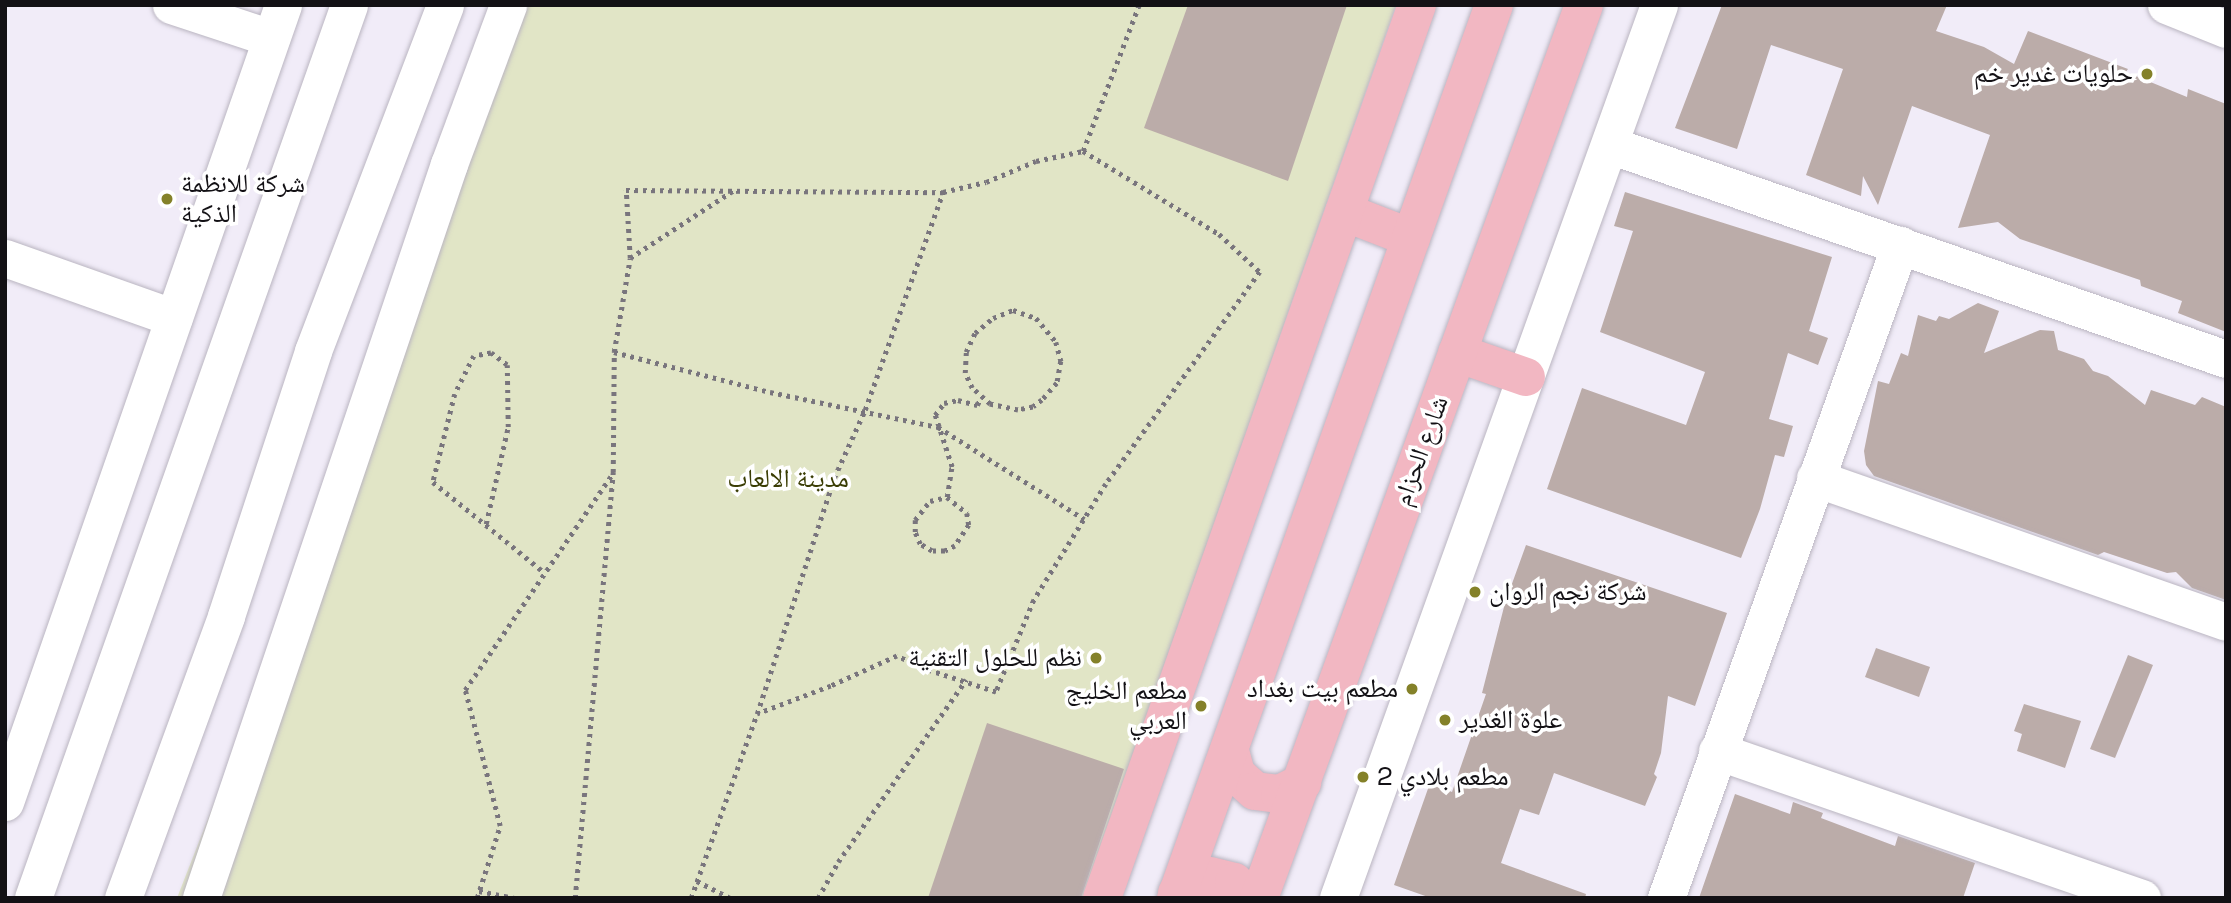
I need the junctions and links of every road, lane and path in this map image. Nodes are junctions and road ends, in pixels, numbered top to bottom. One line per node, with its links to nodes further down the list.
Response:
1 (171, 5): 11 (street)
2 (349, 5): 46 (street)
3 (445, 5): 47 (street)
4 (508, 5): 48 (street)
5 (1139, 5): 14 (path)
6 (1417, 5): 17 (main road)
7 (1494, 5): 18 (main road)
8 (1584, 5): 24 (main road, شارع الحزام)
9 (1659, 5): 13 (street)
10 (2166, 5): 12 (street)
11 (277, 22): 22 (street)
12 (2226, 29)
13 (1609, 145): 19 (street); 26 (street)
14 (1083, 151): 16 (path); 33 (path)
15 (734, 189): 16 (path); 21 (path); 21 (path)
16 (943, 192): 28 (path)
17 (1344, 212): 18 (main road); 55 (main road)
18 (1411, 238): 39 (main road)
19 (1900, 245): 25 (street); 31 (street)
20 (5, 258): 22 (street)
21 (630, 258): 23 (path)
22 (174, 318): 42 (street)
23 (614, 352): 28 (path); 30 (path)
24 (1457, 353): 26 (main road); 41 (main road, شارع الحزام)
25 (2226, 359)
26 (1526, 377): 58 (street)
27 (981, 398): 27 (path); 29 (path)
28 (865, 410): 29 (path); 38 (path)
29 (938, 427): 32 (path); 33 (path)
30 (613, 472): 35 (path); 51 (path)
31 (1815, 478): 36 (street); 40 (street)
32 (947, 497): 32 (path)
33 (1084, 519): 37 (path)
34 (486, 524): 34 (path); 35 (path)
35 (545, 573): 44 (path)
36 (2226, 622)
37 (966, 680): 38 (path); 54 (path)
38 (757, 714): 43 (path)
39 (1230, 751): 41 (main road); 45 (main road)
40 (1717, 751): 59 (street); 60 (street)
41 (1302, 783): 57 (main road, شارع الحزام)
42 (5, 802)
43 (697, 881): 52 (path); 53 (path)
44 (480, 891): 49 (path); 50 (path)
45 (1177, 895): 56 (main road)
46 (33, 898)
47 (123, 898)
48 (201, 898)
49 (477, 898)
50 (514, 898)
51 (575, 898)
52 (691, 898)
53 (731, 898)
54 (818, 898)
55 (1102, 898)
56 (1248, 898)
57 (1259, 898)
58 (1338, 898)
59 (1666, 898)
60 (2142, 898)

